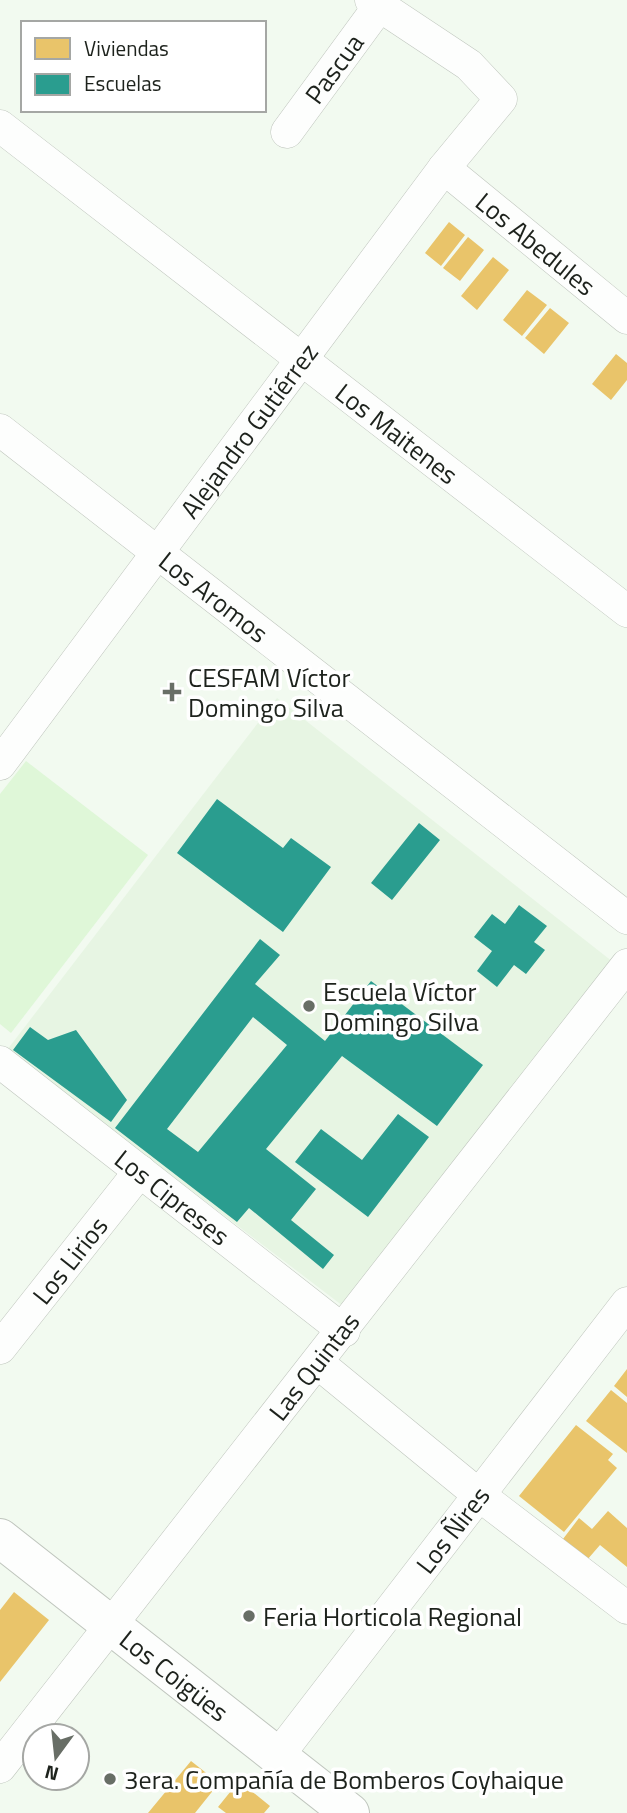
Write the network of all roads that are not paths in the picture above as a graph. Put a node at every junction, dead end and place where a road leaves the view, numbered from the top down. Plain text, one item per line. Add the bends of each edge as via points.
1 (376, 3) edge
2 (0, 126) edge
3 (287, 132) dead end
4 (444, 168) junction
5 (627, 318) edge
6 (300, 362) junction
7 (0, 430) edge
8 (159, 551) junction
9 (627, 611) edge
10 (3, 753) edge
11 (627, 918) edge
12 (627, 965) edge
13 (0, 1062) edge
14 (140, 1171) junction
15 (627, 1303) edge
16 (344, 1331) junction
17 (0, 1348) edge
18 (318, 1363) junction
19 (479, 1495) junction
20 (0, 1538) edge
21 (627, 1608) edge
22 (112, 1626) junction
23 (277, 1757) junction
24 (0, 1767) edge
25 (349, 1813) edge

1 - 3 street, Pascua
1 - 4 street, Alejandro Gutiérrez via 469,65 501,99
2 - 6 street, Los Maitenes
4 - 5 street, Los Abedules
4 - 6 street, Alejandro Gutiérrez
6 - 8 street, Alejandro Gutiérrez
6 - 9 street, Los Maitenes
7 - 8 street, Los Aromos
8 - 10 street, Alejandro Gutiérrez
8 - 11 street, Los Aromos
12 - 16 street, Las Quintas
13 - 14 street, Los Cipreses
14 - 16 street, Los Cipreses
14 - 17 street, Los Lirios
15 - 19 street, Los Ñires
16 - 18 street, Las Quintas
18 - 19 street
18 - 22 street, Las Quintas
19 - 21 street
19 - 23 street, Los Ñires
20 - 22 main road, Los Coigües
22 - 23 main road, Los Coigües
22 - 24 street, Las Quintas
23 - 25 main road, Los Coigües

